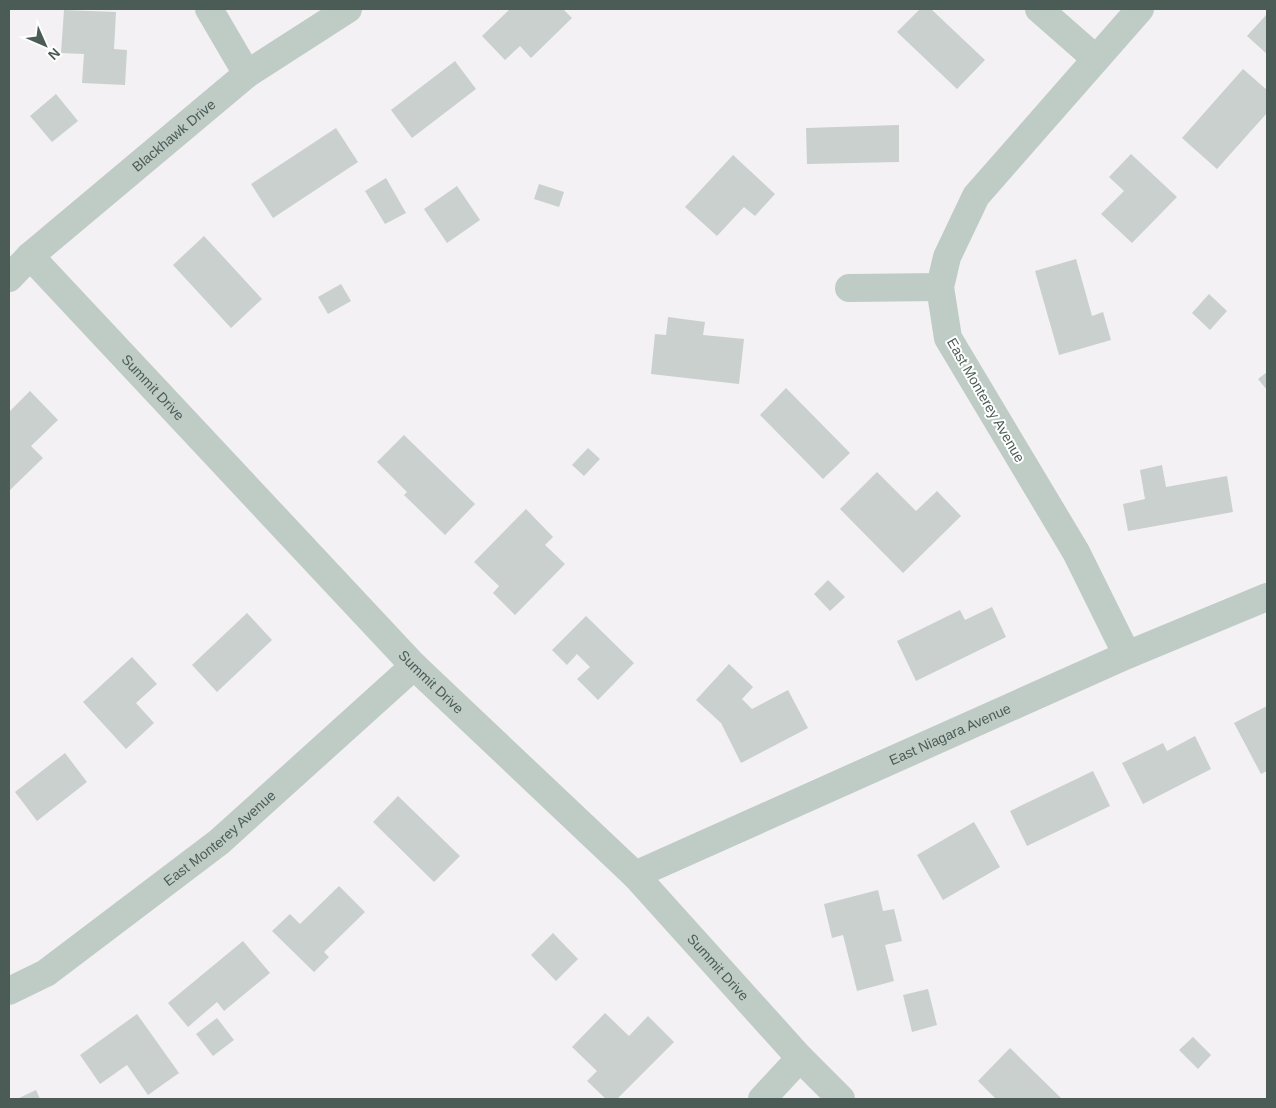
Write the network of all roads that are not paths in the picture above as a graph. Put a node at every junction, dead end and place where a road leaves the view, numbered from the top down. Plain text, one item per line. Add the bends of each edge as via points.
1 (209, 9) edge
2 (348, 9) edge
3 (1039, 9) edge
4 (1140, 9) edge
5 (1096, 58) junction
6 (247, 74) junction
7 (30, 256) junction
8 (9, 278) edge
9 (940, 287) junction
10 (849, 288) dead end
11 (1267, 597) edge
12 (1127, 655) junction
13 (414, 666) junction
14 (635, 875) junction
15 (9, 991) edge
16 (800, 1058) junction
17 (762, 1099) edge
18 (841, 1099) edge

1 - 6 street
2 - 6 street, Blackhawk Drive
3 - 5 street
4 - 5 street, East Monterey Avenue
5 - 9 street, East Monterey Avenue via 976,196 947,257
6 - 7 street, Blackhawk Drive
7 - 8 street, Blackhawk Drive
7 - 13 street, Summit Drive
9 - 10 street
9 - 12 street, East Monterey Avenue via 948,338 1076,552
11 - 12 street, East Niagara Avenue
12 - 14 street, East Niagara Avenue
13 - 14 street, Summit Drive
13 - 15 street, East Monterey Avenue via 219,842 46,973
14 - 16 street, Summit Drive
16 - 17 street
16 - 18 street, Summit Drive

